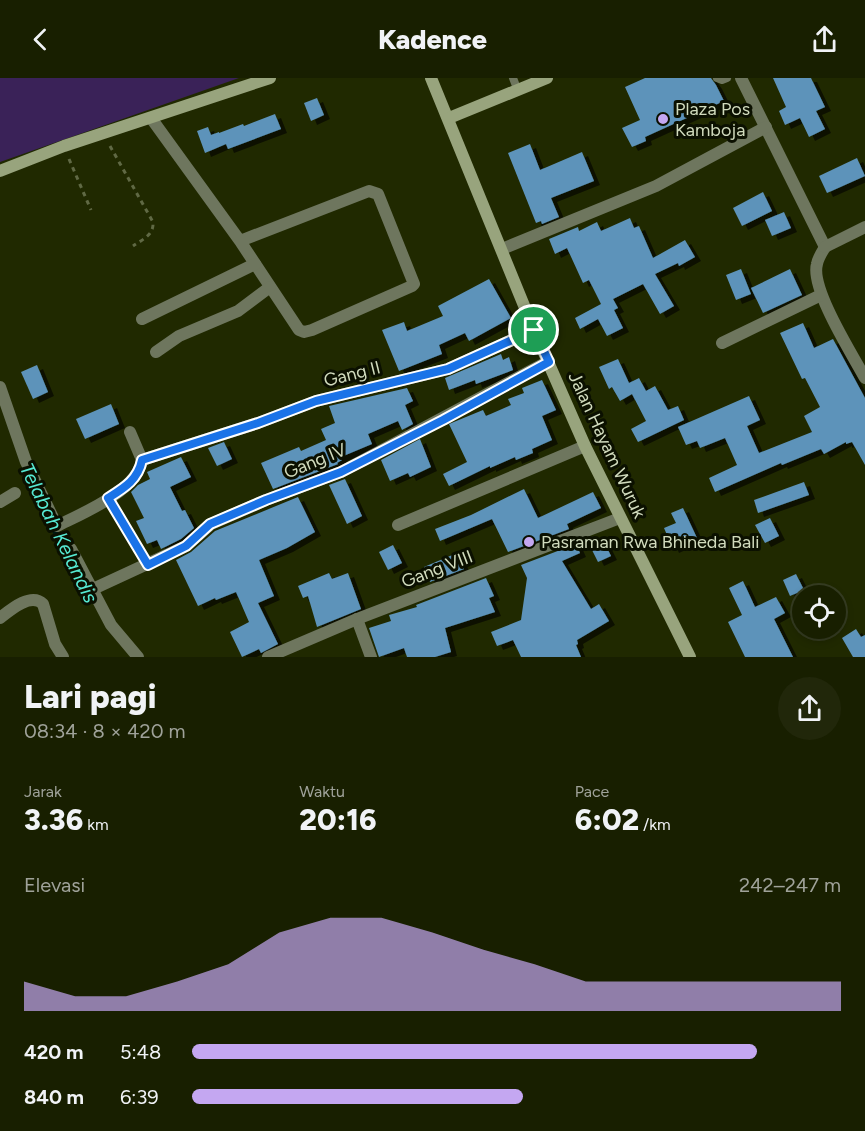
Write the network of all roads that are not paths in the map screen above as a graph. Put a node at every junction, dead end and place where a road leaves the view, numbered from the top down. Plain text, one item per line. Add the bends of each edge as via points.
1 (270, 78) edge
2 (431, 78) edge
3 (513, 78) edge
4 (547, 78) edge
5 (717, 78) edge
6 (727, 78) edge
7 (741, 78) edge
8 (518, 91) junction
9 (151, 118) junction
10 (449, 118) junction
11 (766, 127) junction
12 (0, 171) edge
13 (865, 227) edge
14 (240, 241) junction
15 (825, 247) junction
16 (502, 249) junction
17 (255, 264) junction
18 (270, 287) junction
19 (821, 295) junction
20 (142, 320) dead end
21 (534, 330) junction
22 (722, 343) dead end
23 (156, 352) dead end
24 (549, 362) junction
25 (865, 378) edge
26 (0, 387) edge
27 (130, 432) dead end
28 (585, 446) junction
29 (142, 460) junction
30 (15, 493) dead end
31 (0, 502) edge
32 (620, 518) junction
33 (398, 525) dead end
34 (71, 549) dead end
35 (93, 589) junction
36 (0, 618) edge
37 (357, 619) junction
38 (685, 656) edge
39 (63, 657) edge
40 (138, 657) edge
41 (268, 657) edge
42 (371, 657) edge

1 - 9 main road
2 - 10 main road, Jalan Hayam Wuruk
3 - 8 lane
4 - 8 main road
5 - 6 lane
7 - 11 street
8 - 10 main road
9 - 12 main road
9 - 14 street
10 - 16 main road, Jalan Hayam Wuruk
11 - 15 street
11 - 16 street via 656,186
13 - 15 street
14 - 17 street
14 - 18 street via 374,191 414,281 412,286 304,332
15 - 19 street via 816,265
16 - 21 main road, Jalan Hayam Wuruk
17 - 18 street
17 - 20 street
18 - 23 street via 238,311 179,336
19 - 22 street
19 - 25 street
21 - 24 main road, Jalan Hayam Wuruk
21 - 29 street, Gang II via 448,369 316,401
24 - 28 main road, Jalan Hayam Wuruk
24 - 35 street, Gang IV via 341,472 210,524 186,546
26 - 29 street via 23,453 57,526 126,487 136,477
27 - 29 street
28 - 32 main road, Jalan Hayam Wuruk
28 - 33 street
30 - 31 street
32 - 37 street, Gang VIII
32 - 38 main road, Jalan Hayam Wuruk
34 - 35 street
35 - 40 street via 111,625
36 - 39 street via 23,603 40,600
37 - 41 street, Gang VIII
37 - 42 street

